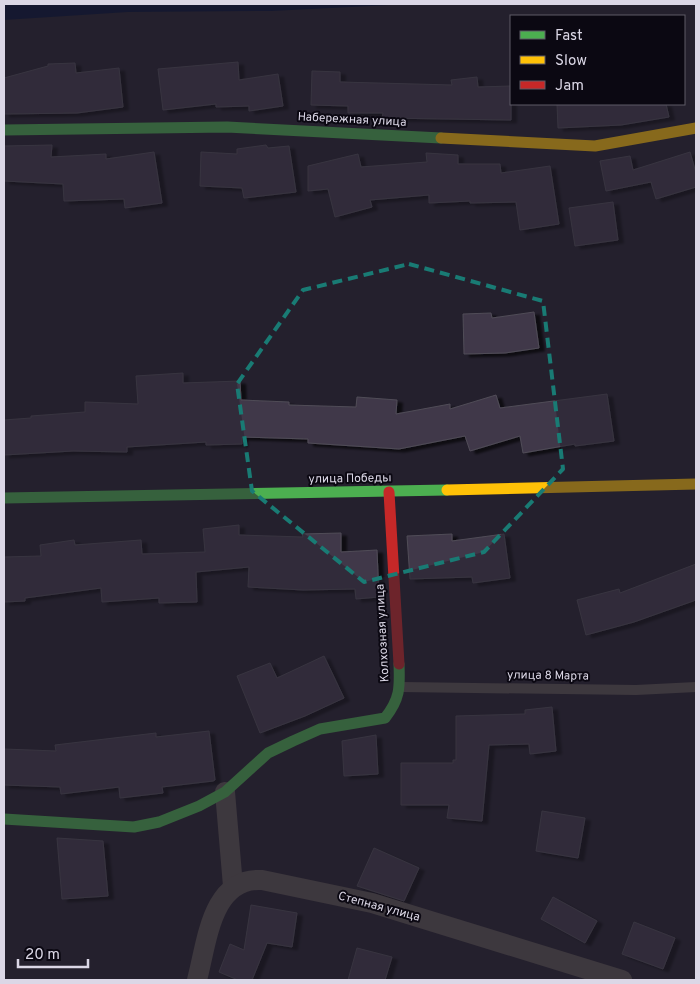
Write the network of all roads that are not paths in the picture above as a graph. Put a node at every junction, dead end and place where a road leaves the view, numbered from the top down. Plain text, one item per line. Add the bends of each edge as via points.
1 (696, 128) edge
2 (4, 130) edge
3 (696, 484) edge
4 (389, 492) junction
5 (4, 498) edge
6 (400, 686) junction
7 (696, 687) edge
8 (225, 792) junction
9 (4, 820) edge
10 (234, 886) junction
11 (197, 980) edge
12 (622, 980) edge

1 - 2 street, Набережная улица via 594,146 227,128
3 - 4 street, улица Победы
4 - 5 street, улица Победы
4 - 6 street, Колхозная улица
6 - 7 lane, улица 8 Марта via 636,690
6 - 8 street, Колхозная улица via 395,705 385,718 320,729 293,741 268,753
8 - 9 street, Колхозная улица via 159,822 134,827
8 - 10 street
10 - 11 street via 215,912
10 - 12 street, Степная улица via 248,879 262,880 372,903

